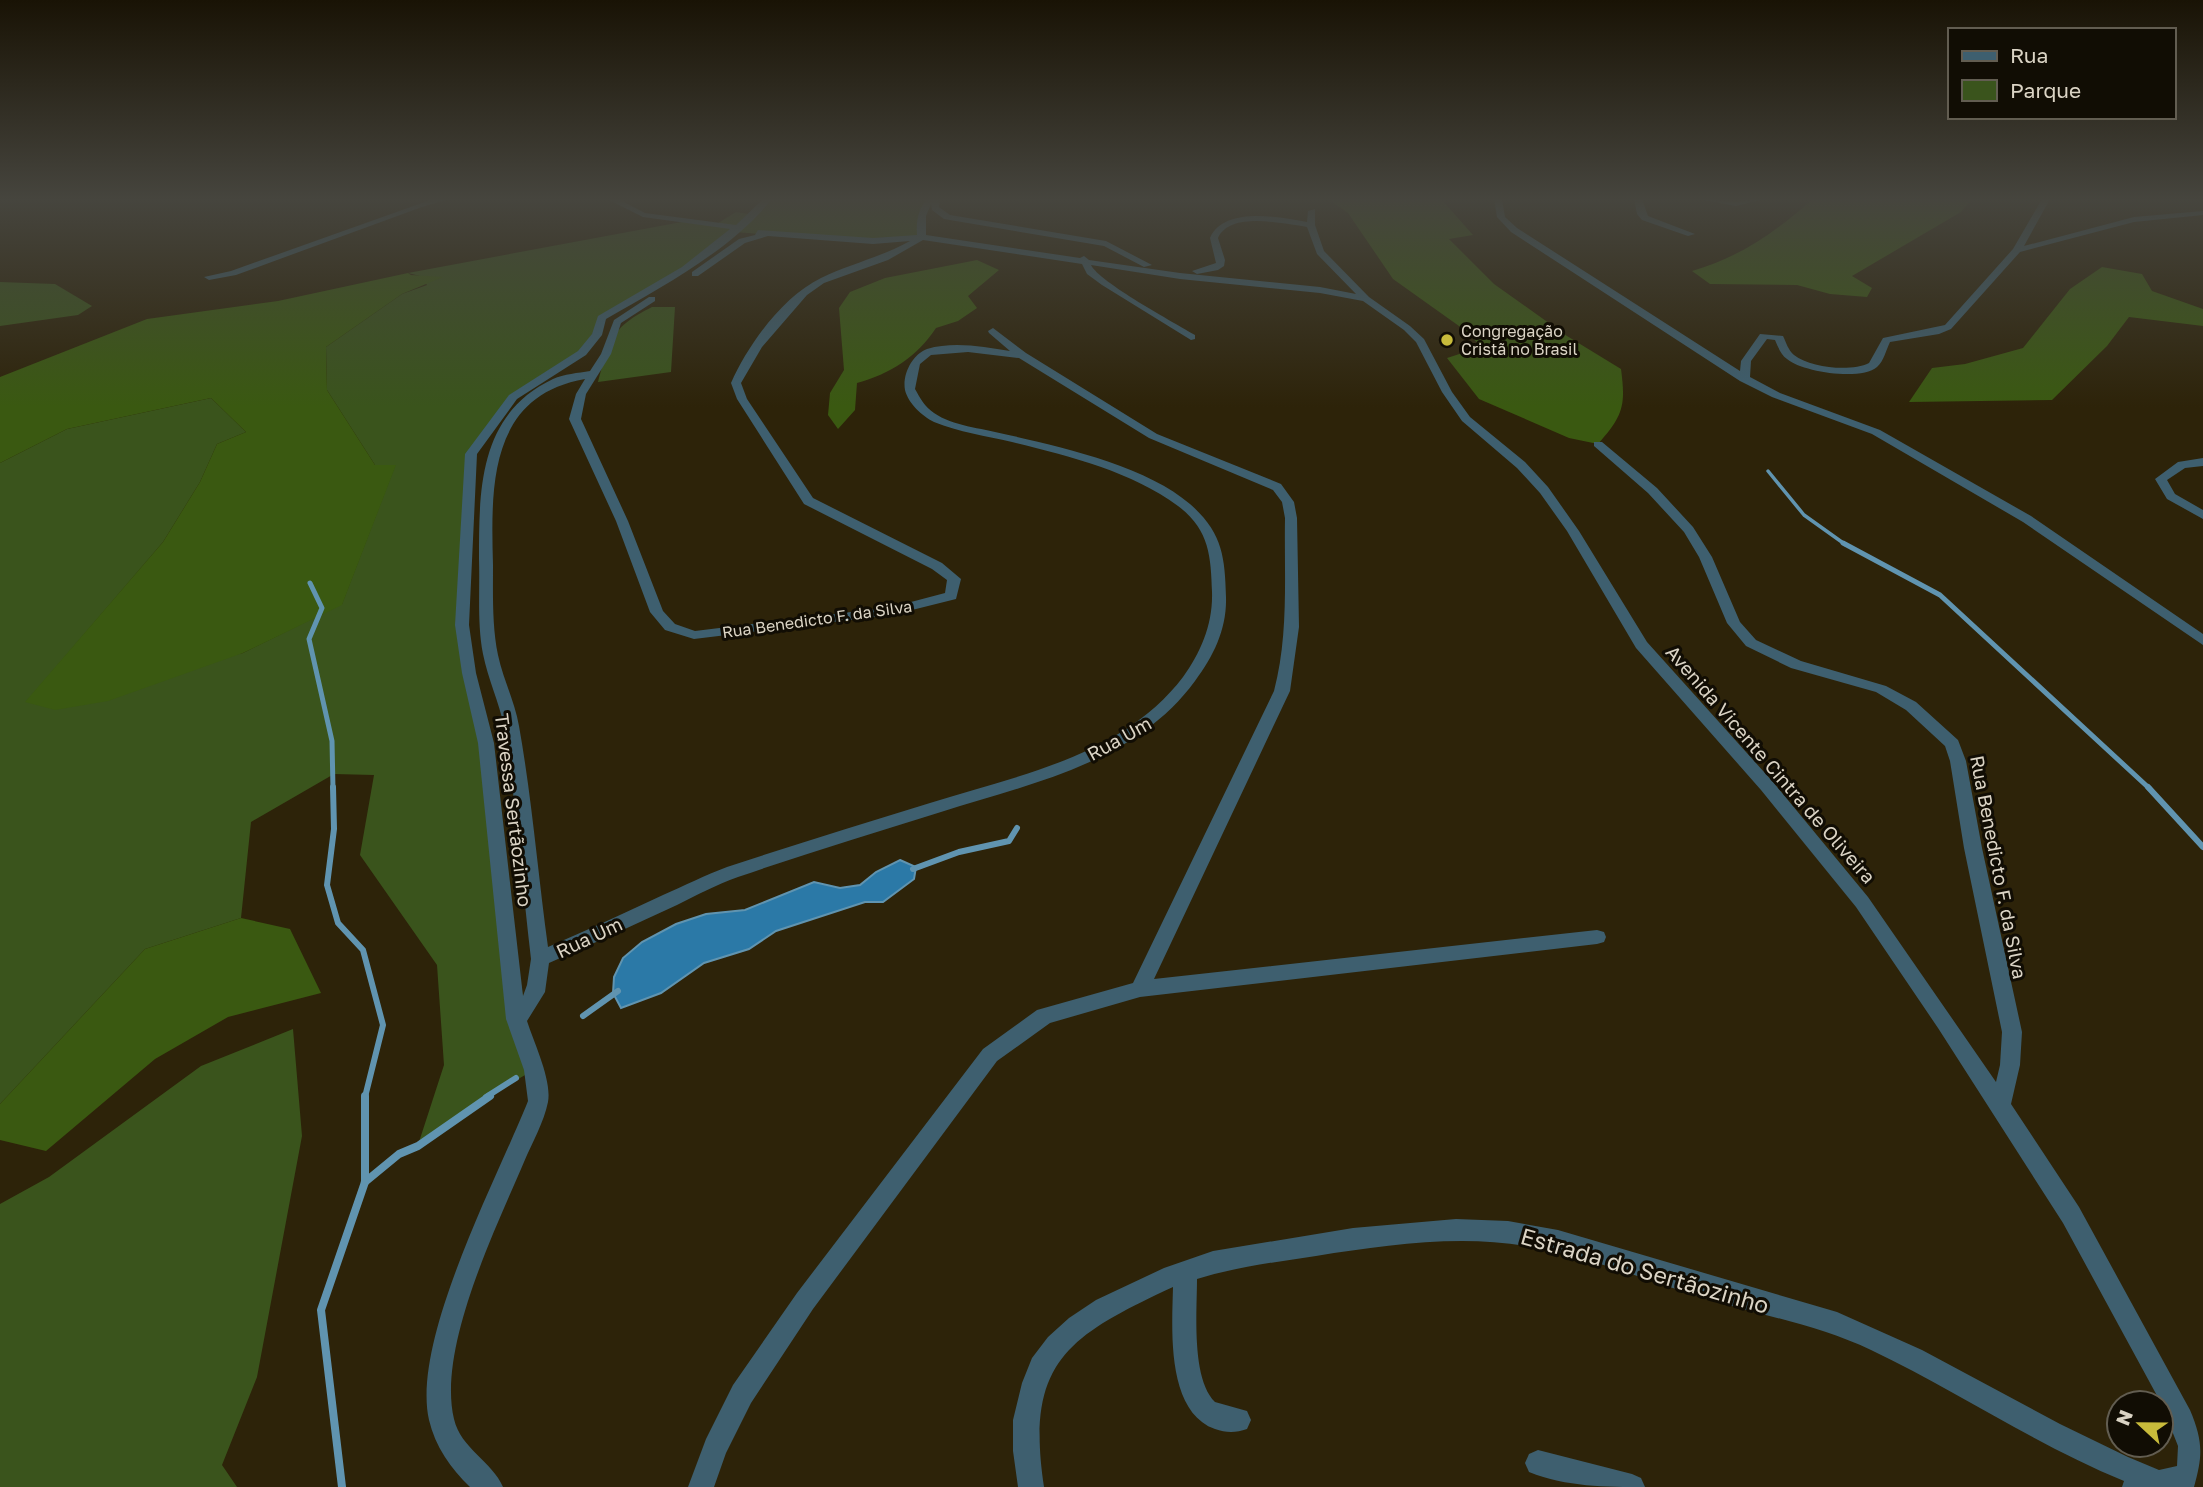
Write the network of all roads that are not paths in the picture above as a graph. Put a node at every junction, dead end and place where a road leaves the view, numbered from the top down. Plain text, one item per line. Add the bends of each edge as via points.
1 (246, 268) edge
2 (686, 268) edge
3 (703, 268) edge
4 (855, 268) edge
5 (1088, 268) edge
6 (1137, 268) edge
7 (1172, 268) edge
8 (1213, 268) edge
9 (1336, 268) edge
10 (1573, 268) edge
11 (2001, 268) edge
12 (209, 277) dead end
13 (1366, 299) junction
14 (993, 331) dead end
15 (1191, 337) dead end
16 (1022, 355) junction
17 (593, 374) junction
18 (1744, 379) junction
19 (1598, 444) dead end
20 (2203, 462) edge
21 (2203, 515) edge
22 (2203, 642) edge
23 (1597, 937) dead end
24 (540, 959) junction
25 (1140, 989) junction
26 (516, 1019) junction
27 (2000, 1105) junction
28 (1185, 1270) junction
29 (1238, 1420) dead end
30 (1538, 1464) dead end
31 (2148, 1485) edge
32 (490, 1487) edge
33 (701, 1487) edge
34 (1031, 1487) edge
35 (1632, 1487) edge

1 - 12 street
2 - 26 street, Travessa Sertãozinho via 601,318 597,335 582,353 513,397 471,453 462,625 486,743
3 - 17 street, Rua Benedicto F. da Silva via 617,322
4 - 17 street, Rua Benedicto F. da Silva via 812,287 741,368 736,383 808,501 937,566 954,579 951,596 892,611 731,631 694,635 670,627 657,612 575,419 581,394
5 - 15 street
6 - 13 street
7 - 8 street, Avenida Vicente Cintra de Oliveira
9 - 13 street, Avenida Vicente Cintra de Oliveira
10 - 18 street
11 - 18 street via 1948,327 1887,340 1870,367 1853,370 1811,365 1787,355 1779,338 1769,335 1746,361
13 - 27 street, Avenida Vicente Cintra de Oliveira via 1420,341 1466,419 1521,465 1553,501 1641,645 1767,786 1862,902
14 - 16 street, Rua Um
16 - 24 street, Rua Um via 958,349 927,352 917,359 910,389 922,411 934,419 1069,455 1149,483 1204,524 1215,545 1220,604 1214,638 1186,686 1139,730 1093,755 725,874
16 - 25 street, Rua Um via 1153,436 1277,487 1290,510 1292,640 1282,691
17 - 24 street via 559,380 519,410 503,432 489,468 485,501 487,630 511,724
18 - 22 street via 1860,425 1918,454 2045,530
19 - 27 street, Rua Benedicto F. da Silva via 1677,513 1714,570 1734,625 1749,641 1768,653 1897,697 1951,744 2012,1032
20 - 21 street via 2182,466 2161,479 2170,496
23 - 25 street
24 - 26 street, Rua Um via 538,990
25 - 33 street via 1044,1016 990,1055 805,1301 742,1394
26 - 32 street, Travessa Sertãozinho via 534,1069 538,1101 453,1317 438,1374 441,1418 460,1460
27 - 31 street, Avenida Vicente Cintra de Oliveira via 2071,1215 2181,1419 2191,1446 2185,1478
28 - 29 street via 1186,1348 1196,1397 1215,1416
28 - 31 street, Estrada do Sertãozinho via 1384,1234 1510,1232 1574,1246 1875,1339
28 - 34 street, Estrada do Sertãozinho via 1086,1317 1044,1360 1024,1415
30 - 35 street

